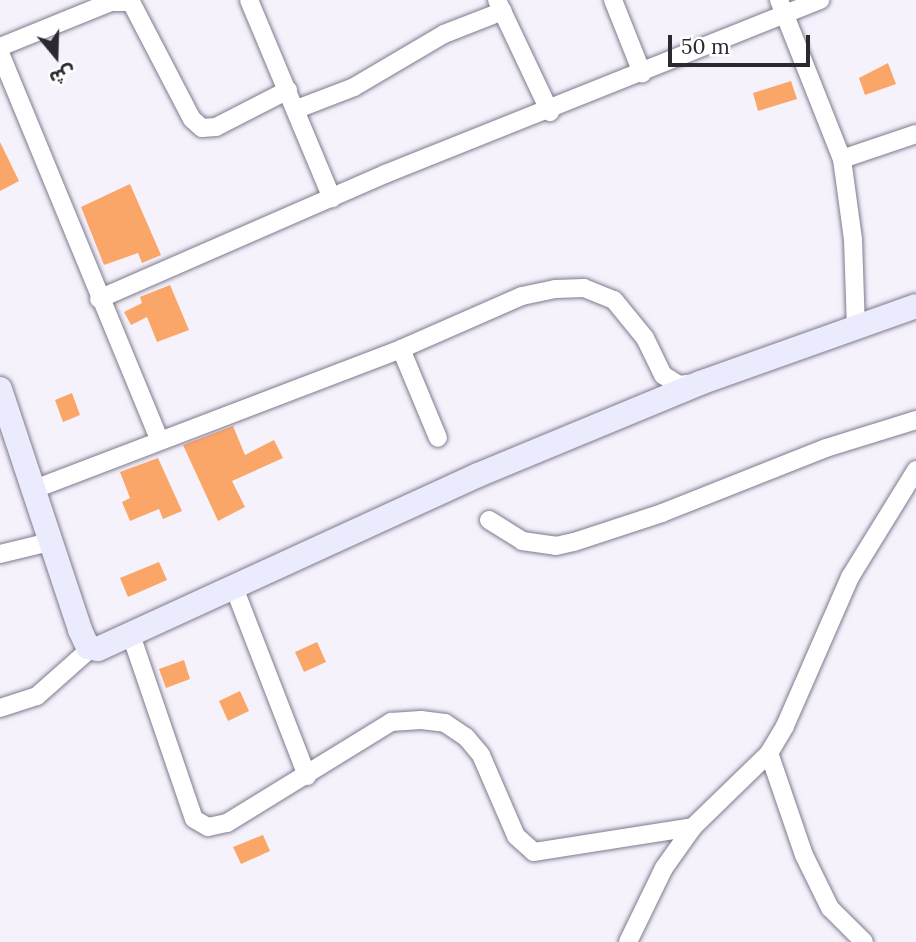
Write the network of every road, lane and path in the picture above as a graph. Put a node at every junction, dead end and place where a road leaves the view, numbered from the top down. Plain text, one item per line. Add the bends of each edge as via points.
1 (249, 0) edge
2 (614, 0) edge
3 (821, 0) edge
4 (500, 6) edge
5 (782, 7) edge
6 (0, 47) edge
7 (0, 53) edge
8 (642, 73) junction
9 (288, 90) junction
10 (298, 109) junction
11 (550, 112) junction
12 (916, 134) edge
13 (842, 159) junction
14 (332, 198) junction
15 (99, 299) junction
16 (916, 306) edge
17 (856, 329) junction
18 (401, 348) junction
19 (700, 383) junction
20 (0, 389) edge
21 (4, 419) edge
22 (916, 420) edge
23 (159, 438) junction
24 (438, 438) dead end
25 (916, 470) edge
26 (32, 490) junction
27 (489, 520) dead end
28 (50, 542) junction
29 (0, 554) edge
30 (233, 584) junction
31 (131, 635) junction
32 (91, 648) junction
33 (0, 708) edge
34 (769, 753) junction
35 (307, 776) junction
36 (693, 827) junction
37 (628, 942) edge
38 (864, 942) edge

1 - 9 street
2 - 8 street
3 - 5 street
4 - 10 street via 354,87
4 - 11 street
5 - 8 street
5 - 13 street
6 - 9 street via 111,2 131,2 192,119 202,128 216,127
7 - 15 street
8 - 11 street
9 - 10 street
10 - 14 street
11 - 14 street
12 - 13 street
13 - 17 street via 853,239
14 - 15 street
15 - 23 street
16 - 17 street
17 - 19 street
18 - 19 street via 522,296 584,288 614,300 645,338 663,375 679,385
18 - 23 street
18 - 24 street
19 - 30 street
20 - 21 street
21 - 26 street
22 - 27 street via 826,447 662,513 574,542 556,546 522,541
23 - 26 street
25 - 34 street via 850,577
26 - 28 street
28 - 29 street
28 - 32 street via 80,630
30 - 31 street
30 - 35 street
31 - 32 street
31 - 35 street via 194,819 208,827 227,823
32 - 33 street via 37,696
34 - 36 street
34 - 38 street via 804,855 830,908
35 - 36 street via 391,722 445,723 481,755 516,835 534,852
36 - 37 street via 664,869

